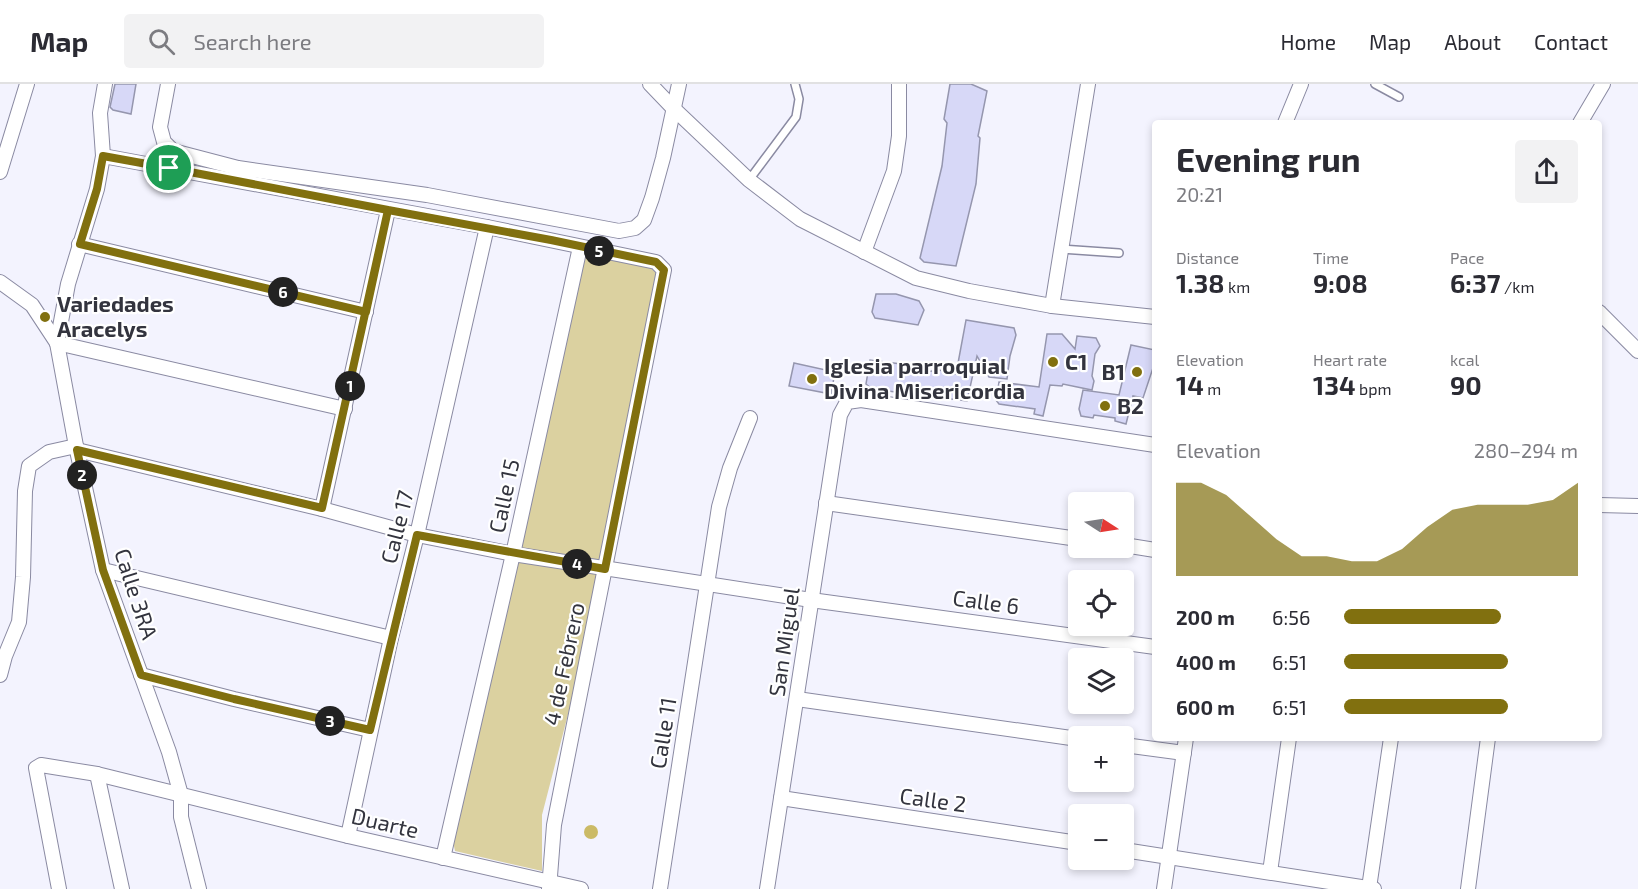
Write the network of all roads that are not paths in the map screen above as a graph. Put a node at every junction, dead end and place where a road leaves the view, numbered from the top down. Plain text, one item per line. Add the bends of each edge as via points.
1 (27, 84) edge
2 (105, 84) edge
3 (168, 84) edge
4 (650, 84) edge
5 (679, 84) edge
6 (795, 84) edge
7 (899, 84) edge
8 (1088, 84) edge
9 (1301, 84) edge
10 (1375, 84) edge
11 (1603, 84) edge
12 (1399, 97) dead end
13 (673, 108) junction
14 (1286, 120) edge
15 (1582, 120) edge
16 (103, 156) junction
17 (0, 172) edge
18 (749, 180) junction
19 (388, 210) junction
20 (487, 227) junction
21 (80, 244) junction
22 (580, 247) junction
23 (1061, 249) junction
24 (864, 252) junction
25 (1119, 253) dead end
26 (0, 282) edge
27 (1052, 306) junction
28 (366, 312) junction
29 (1602, 315) edge
30 (1152, 317) edge
31 (57, 343) junction
32 (1638, 351) edge
33 (345, 409) junction
34 (750, 418) dead end
35 (1152, 445) edge
36 (76, 448) junction
37 (826, 503) junction
38 (1602, 505) edge
39 (1638, 506) edge
40 (322, 508) junction
41 (417, 535) junction
42 (1068, 538) edge
43 (1134, 547) edge
44 (1152, 550) edge
45 (513, 554) junction
46 (605, 569) junction
47 (103, 570) junction
48 (707, 584) junction
49 (811, 600) junction
50 (391, 638) junction
51 (1152, 647) edge
52 (0, 675) edge
53 (141, 675) junction
54 (797, 699) junction
55 (370, 730) junction
56 (1068, 738) edge
57 (1186, 741) edge
58 (1289, 741) edge
59 (1391, 741) edge
60 (1488, 741) edge
61 (1134, 746) edge
62 (1184, 753) junction
63 (97, 774) junction
64 (181, 795) junction
65 (781, 798) junction
66 (348, 836) junction
67 (1068, 841) edge
68 (1134, 851) edge
69 (1169, 856) junction
70 (442, 858) junction
71 (1270, 872) junction
72 (549, 886) edge
73 (59, 889) edge
74 (122, 889) edge
75 (199, 889) edge
76 (580, 889) edge
77 (660, 889) edge
78 (767, 889) edge
79 (1164, 889) edge
80 (1372, 889) edge
81 (1468, 889) edge

1 - 17 street
2 - 16 street via 100,113
3 - 13 street via 160,127 164,142 173,151 238,168 426,195 619,231 635,228 644,220
4 - 13 street
5 - 13 street
6 - 18 lane via 799,99 796,117
7 - 24 street via 894,171
8 - 23 street
9 - 14 street
10 - 12 lane
11 - 15 street
13 - 18 street
16 - 19 street
16 - 21 street
18 - 24 street via 800,219
19 - 20 street
19 - 28 street
20 - 22 street
20 - 41 street, Calle 17
21 - 28 street
21 - 31 street
22 - 45 street, Calle 15
22 - 46 street, 4 de Febrero via 656,262 664,270
23 - 25 lane
23 - 27 street
24 - 27 street via 916,278
26 - 31 street via 32,305
27 - 30 street
28 - 33 street
29 - 32 street
31 - 33 street
31 - 36 street, Calle 3RA
33 - 40 street
34 - 48 street, Calle 11 via 722,497
35 - 37 street, San Miguel via 861,399 847,402 840,415
36 - 40 street, Calle 6
36 - 47 street, Calle 3RA
36 - 52 street via 49,452 29,466 19,622
37 - 42 street
37 - 49 street, San Miguel
38 - 39 street
40 - 41 street, Calle 6
41 - 45 street, Calle 6
41 - 50 street, Calle 17
43 - 44 street
45 - 46 street, Calle 6
45 - 70 street, Calle 15
46 - 48 street, Calle 6
46 - 72 street, 4 de Febrero via 554,825
47 - 50 street
47 - 53 street, Calle 3RA
48 - 49 street, Calle 6
48 - 77 street, Calle 11
49 - 51 street, Calle 6
49 - 54 street, San Miguel
50 - 55 street, Calle 17
53 - 55 street
53 - 64 street, Calle 3RA
54 - 56 street
54 - 65 street, San Miguel
55 - 66 street, Calle 17
57 - 62 street
58 - 71 street
59 - 80 street
60 - 81 street
61 - 62 street
62 - 69 street
63 - 64 street, Duarte
63 - 73 street, Duarte via 41,765 36,768
63 - 74 street
64 - 66 street, Duarte
64 - 75 street, Calle 3RA via 181,817
65 - 67 street, Calle 2
65 - 78 street, San Miguel
66 - 70 street, Duarte
68 - 69 street
69 - 71 street
69 - 79 street
70 - 72 street, Duarte
71 - 80 street
72 - 76 street, Duarte

